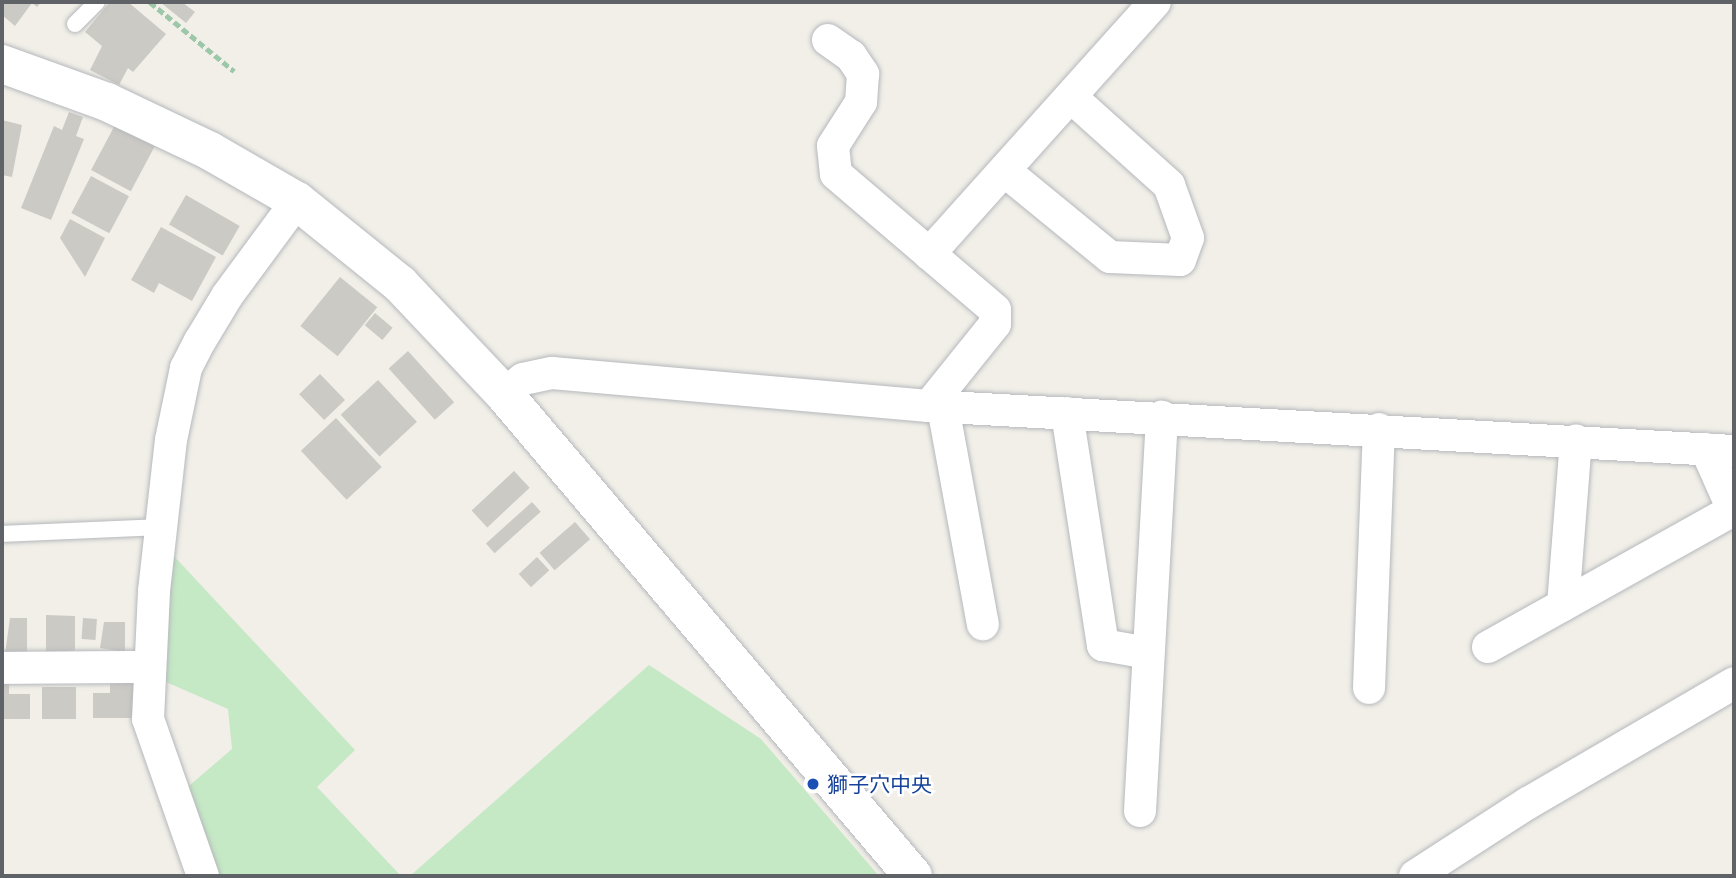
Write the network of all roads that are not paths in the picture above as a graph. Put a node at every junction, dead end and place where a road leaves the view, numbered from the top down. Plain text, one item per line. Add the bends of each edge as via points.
1 (97, 2) edge
2 (1155, 2) edge
3 (75, 24) dead end
4 (828, 40) dead end
5 (2, 64) edge
6 (1072, 98) junction
7 (1006, 172) junction
8 (297, 201) junction
9 (929, 254) junction
10 (504, 394) junction
11 (936, 406) junction
12 (1067, 413) junction
13 (1161, 416) junction
14 (1379, 429) junction
15 (1576, 441) junction
16 (1720, 450) edge
17 (1734, 511) edge
18 (160, 527) junction
19 (2, 534) edge
20 (1563, 605) junction
21 (983, 624) dead end
22 (1488, 647) dead end
23 (1148, 653) junction
24 (148, 667) junction
25 (2, 668) edge
26 (1734, 683) edge
27 (1369, 688) dead end
28 (1140, 811) dead end
29 (203, 876) edge
30 (913, 876) edge
31 (1415, 876) edge

1 - 3 lane
2 - 6 street
4 - 9 street via 851,56 863,74 862,102 833,146 836,174
5 - 8 street via 107,102 210,151
6 - 7 street
6 - 7 street via 1169,185 1188,238 1187,251 1180,260 1168,263 1110,257
7 - 9 street
8 - 10 street via 400,284
8 - 18 street via 227,296 186,368
9 - 11 street via 995,310 996,318
10 - 11 street via 523,379 552,373
10 - 30 street
11 - 12 street
11 - 21 street
12 - 13 street
12 - 23 street via 1103,645
13 - 14 street
13 - 23 street
14 - 15 street
14 - 27 street
15 - 16 street
15 - 20 street
16 - 17 street
17 - 20 street
18 - 19 lane
18 - 24 street
20 - 22 street
23 - 28 street
24 - 25 street
24 - 29 street via 148,719
26 - 31 street via 1528,803

